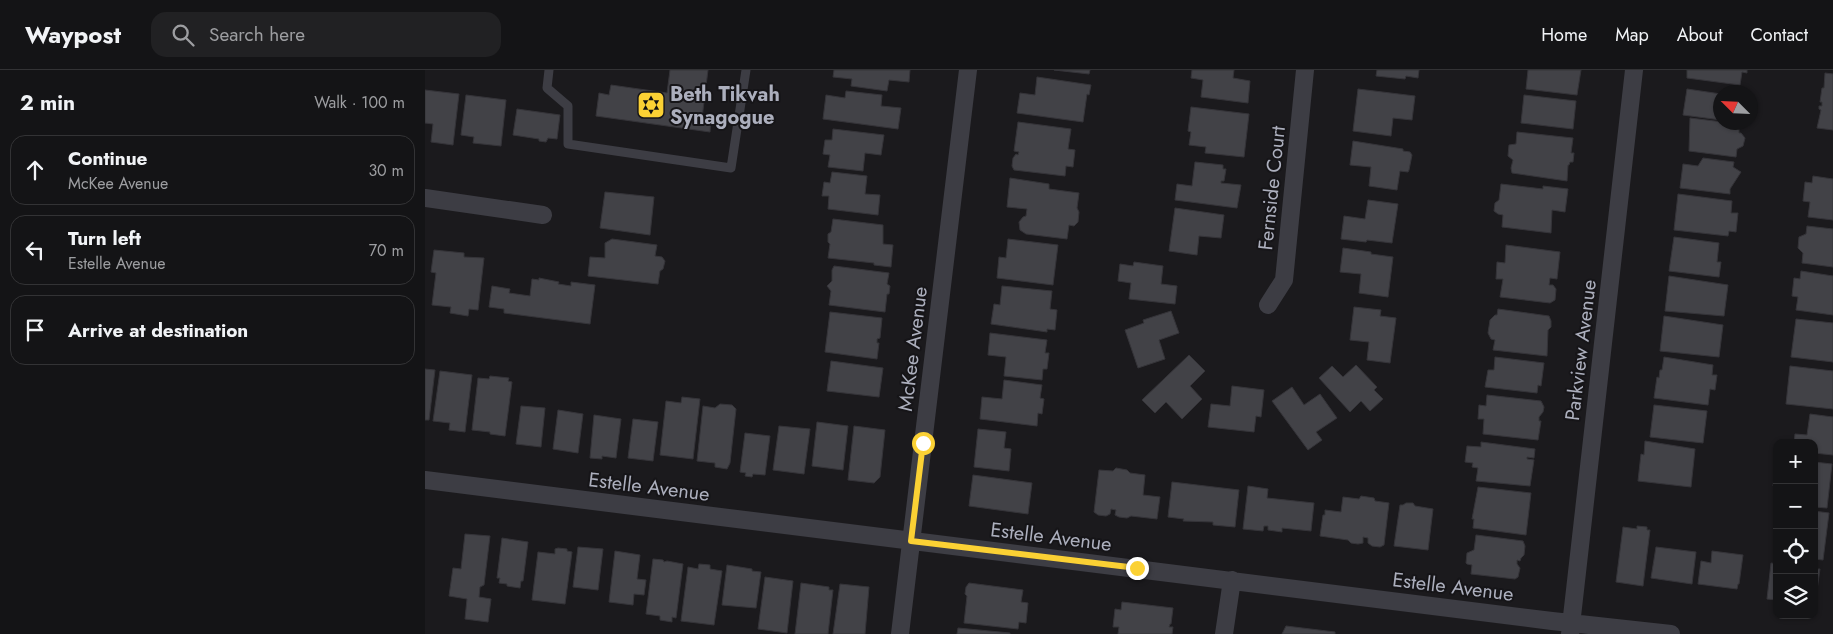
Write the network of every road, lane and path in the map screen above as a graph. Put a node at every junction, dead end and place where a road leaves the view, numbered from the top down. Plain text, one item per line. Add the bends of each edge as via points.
1 (549, 70) edge
2 (746, 70) edge
3 (969, 70) edge
4 (1305, 70) edge
5 (1635, 70) edge
6 (425, 198) edge
7 (543, 215) dead end
8 (1268, 305) dead end
9 (425, 480) edge
10 (911, 541) junction
11 (1232, 580) junction
12 (1571, 629) edge
13 (900, 634) edge
14 (1223, 634) edge
15 (1671, 634) edge

1 - 2 lane via 547,88 568,106 568,144 731,168
3 - 10 street, McKee Avenue
4 - 8 street, Fernside Court via 1284,280
5 - 12 street, Parkview Avenue
6 - 7 street
9 - 10 street, Estelle Avenue
10 - 11 street, Estelle Avenue
10 - 13 street, McKee Avenue
11 - 12 street, Estelle Avenue
11 - 14 street
12 - 15 street, Estelle Avenue

